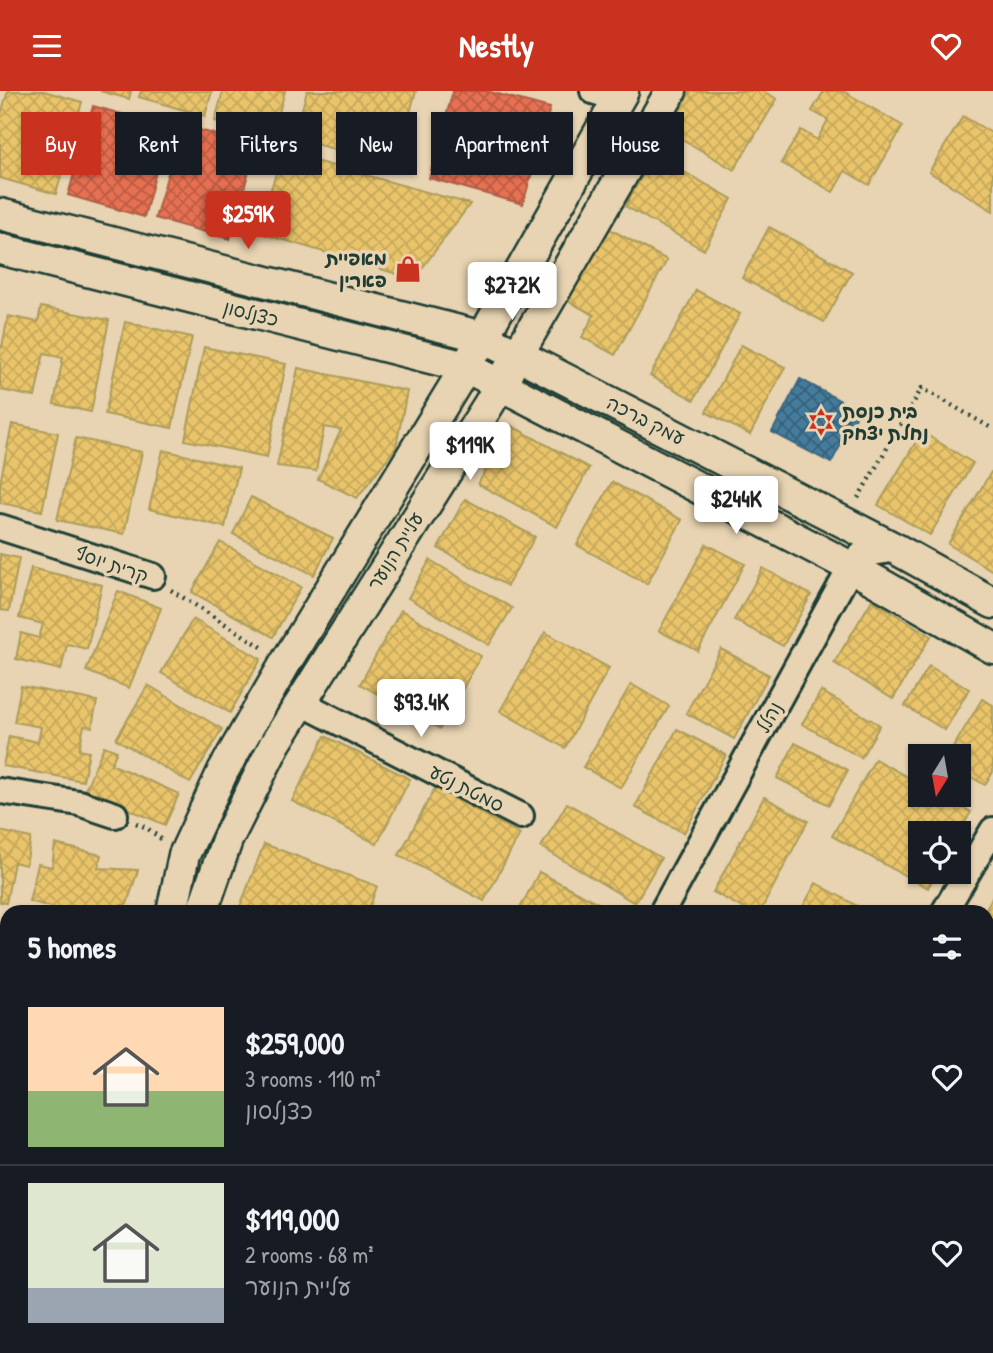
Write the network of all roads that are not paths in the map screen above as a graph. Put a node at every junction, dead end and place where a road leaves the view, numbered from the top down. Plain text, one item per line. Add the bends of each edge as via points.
1 (671, 91) edge
2 (612, 94) edge
3 (6, 219) edge
4 (0, 249) edge
5 (483, 337) junction
6 (518, 353) junction
7 (466, 367) junction
8 (500, 384) junction
9 (0, 527) edge
10 (895, 549) junction
11 (851, 567) junction
12 (153, 576) road end
13 (993, 603) edge
14 (993, 648) edge
15 (300, 702) junction
16 (0, 791) edge
17 (115, 815) road end
18 (521, 816) dead end
19 (993, 830) edge
20 (173, 905) edge
21 (204, 905) edge
22 (666, 905) edge
23 (948, 905) edge

1 - 6 street, עליית הנוער
2 - 5 street, עליית הנוער
3 - 5 street, כצנלסון
4 - 7 street, כצנלסון
5 - 6 street, עמק ברכה
5 - 7 street, עליית הנוער
6 - 8 street, עליית הנוער
6 - 10 street, עמק ברכה
7 - 8 street, כצנלסון
7 - 20 street, עליית הנוער via 223,771 184,855
8 - 11 street, עמק ברכה
8 - 15 street, עליית הנוער
9 - 12 street, קרית יוסף
10 - 11 street via 861,555
10 - 13 street, עמק ברכה
11 - 14 street, עמק ברכה
11 - 22 street, נהלל
15 - 18 street, סמטת נטע
15 - 21 street, עליית הנוער via 227,840
16 - 17 street via 79,803
19 - 23 street

